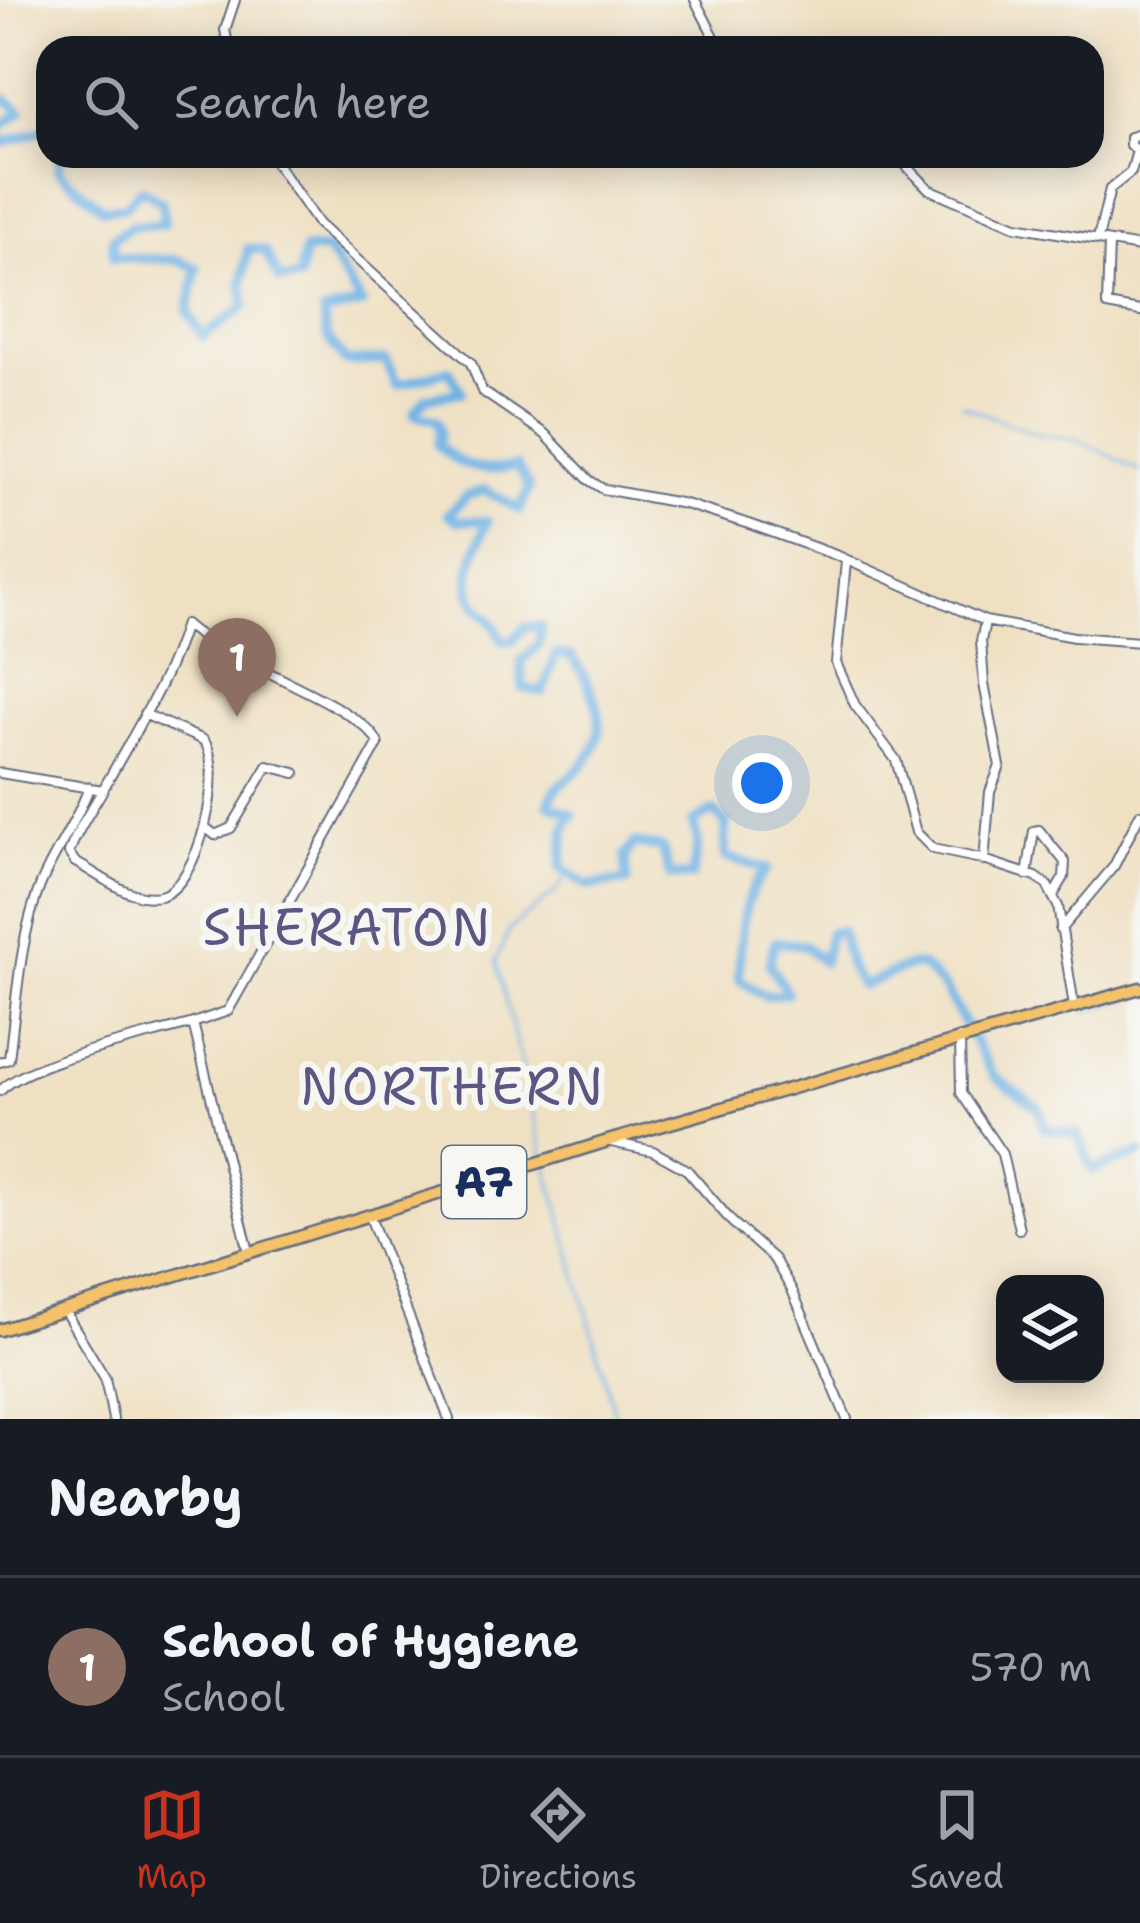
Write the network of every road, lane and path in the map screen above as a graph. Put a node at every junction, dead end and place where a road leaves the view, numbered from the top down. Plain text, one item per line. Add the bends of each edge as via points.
1 (235, 0) edge
2 (695, 0) edge
3 (227, 36) edge
4 (714, 36) edge
5 (1140, 134) edge
6 (280, 168) edge
7 (908, 168) edge
8 (1098, 239) junction
9 (1109, 242) junction
10 (1140, 247) edge
11 (1140, 311) edge
12 (846, 562) junction
13 (986, 621) junction
14 (1140, 642) edge
15 (144, 714) junction
16 (0, 773) edge
17 (296, 773) dead end
18 (89, 787) junction
19 (103, 790) junction
20 (1140, 814) edge
21 (204, 826) junction
22 (984, 861) junction
23 (1027, 874) junction
24 (1054, 894) junction
25 (1059, 931) junction
26 (1140, 988) edge
27 (1074, 1006) junction
28 (193, 1023) junction
29 (964, 1036) junction
30 (0, 1061) edge
31 (0, 1091) edge
32 (608, 1141) junction
33 (370, 1217) junction
34 (1019, 1229) dead end
35 (249, 1252) junction
36 (64, 1310) junction
37 (0, 1330) edge
38 (112, 1419) edge
39 (449, 1419) edge
40 (847, 1419) edge

1 - 3 street
2 - 4 street
5 - 8 street via 1130,137 1133,167 1110,189
6 - 12 street via 325,231 471,363 482,391 550,438 595,485 685,504
7 - 8 street via 928,189 1016,226
8 - 9 street
9 - 10 street
9 - 11 street via 1107,305
12 - 13 street
12 - 22 street via 835,648 844,686 896,760 919,837 933,849
13 - 14 street
13 - 22 street via 982,663 1000,766
15 - 19 street
15 - 21 street via 209,745
15 - 28 street via 167,678 185,624 237,659 352,714 378,744 228,1011
16 - 18 street
17 - 21 street via 268,766 231,828 215,835
18 - 19 street
18 - 30 street via 37,895 9,1059
19 - 21 street via 69,856 136,896 165,895 183,883
20 - 25 street via 1114,866
22 - 23 street
23 - 24 street
23 - 24 street via 1039,830 1066,865
24 - 25 street
25 - 27 street
26 - 27 main road, A7
27 - 29 main road, A7
28 - 31 street via 53,1064
28 - 35 street
29 - 32 main road, A7
29 - 34 street via 961,1093 1002,1154
32 - 33 main road, A7
32 - 40 street via 653,1151 686,1170 774,1259
33 - 35 main road, A7
33 - 39 street
35 - 36 main road, A7
36 - 37 main road, A7
36 - 38 street via 105,1378

